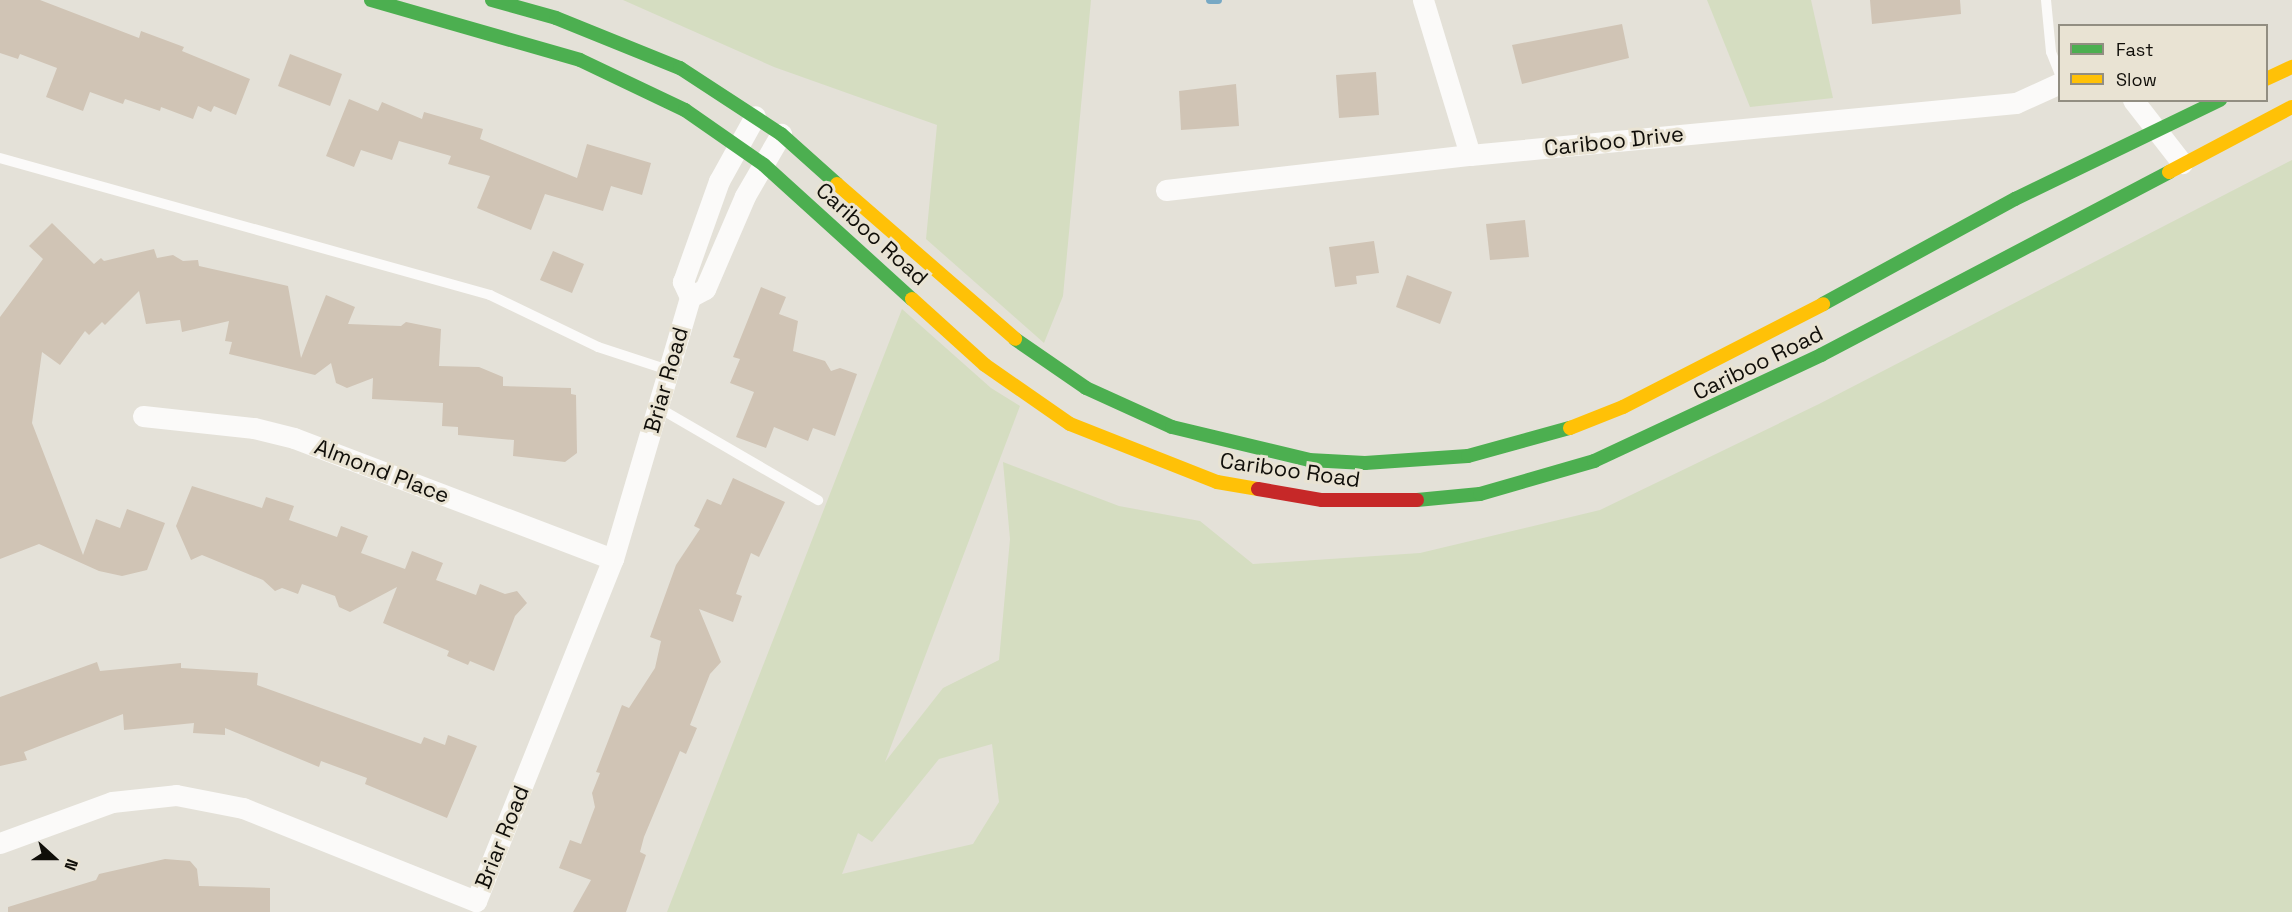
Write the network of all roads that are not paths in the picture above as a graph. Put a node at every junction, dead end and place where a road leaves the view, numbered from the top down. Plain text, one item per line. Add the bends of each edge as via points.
1 (371, 0) edge
2 (492, 0) edge
3 (1423, 0) edge
4 (2046, 0) edge
5 (2292, 67) edge
6 (2058, 69) edge
7 (2268, 78) edge
8 (2058, 84) edge
9 (2135, 102) edge
10 (2216, 102) edge
11 (2292, 107) edge
12 (755, 116) junction
13 (2157, 129) junction
14 (781, 134) junction
15 (736, 149) junction
16 (1470, 155) junction
17 (0, 158) edge
18 (2182, 163) junction
19 (764, 165) junction
20 (1166, 190) dead end
21 (690, 297) junction
22 (668, 370) junction
23 (659, 408) junction
24 (143, 416) dead end
25 (818, 500) dead end
26 (613, 559) junction
27 (0, 843) edge

1 - 15 street, Cariboo Road via 580,60 626,78 685,110
2 - 12 street, Cariboo Road via 556,18 680,68
3 - 16 street
4 - 6 lane via 2051,52
5 - 7 street
8 - 16 street, Cariboo Drive via 2016,103
9 - 13 street
10 - 13 street, Cariboo Road
11 - 18 street, Cariboo Road
12 - 14 street, Cariboo Road
12 - 15 street, Briar Road
13 - 14 street, Cariboo Road via 2015,199 1623,407 1515,446 1468,456 1365,463 1309,460 1215,440 1172,427 1086,388 992,324
13 - 18 street
14 - 19 street, Briar Road
15 - 19 street, Cariboo Road
15 - 21 street, Briar Road via 719,181 683,282
16 - 20 street, Cariboo Drive
17 - 22 lane via 490,295 598,347
18 - 19 street, Cariboo Road via 1821,355 1594,461 1480,494 1371,502 1322,500 1217,482 1070,424 985,365
19 - 21 street, Briar Road via 745,196 705,289
21 - 22 street, Briar Road
22 - 23 street, Briar Road
23 - 25 lane
23 - 26 street, Briar Road
24 - 26 street, Almond Place via 254,428 294,438
26 - 27 street, Briar Road via 476,901 243,808 176,795 112,802

